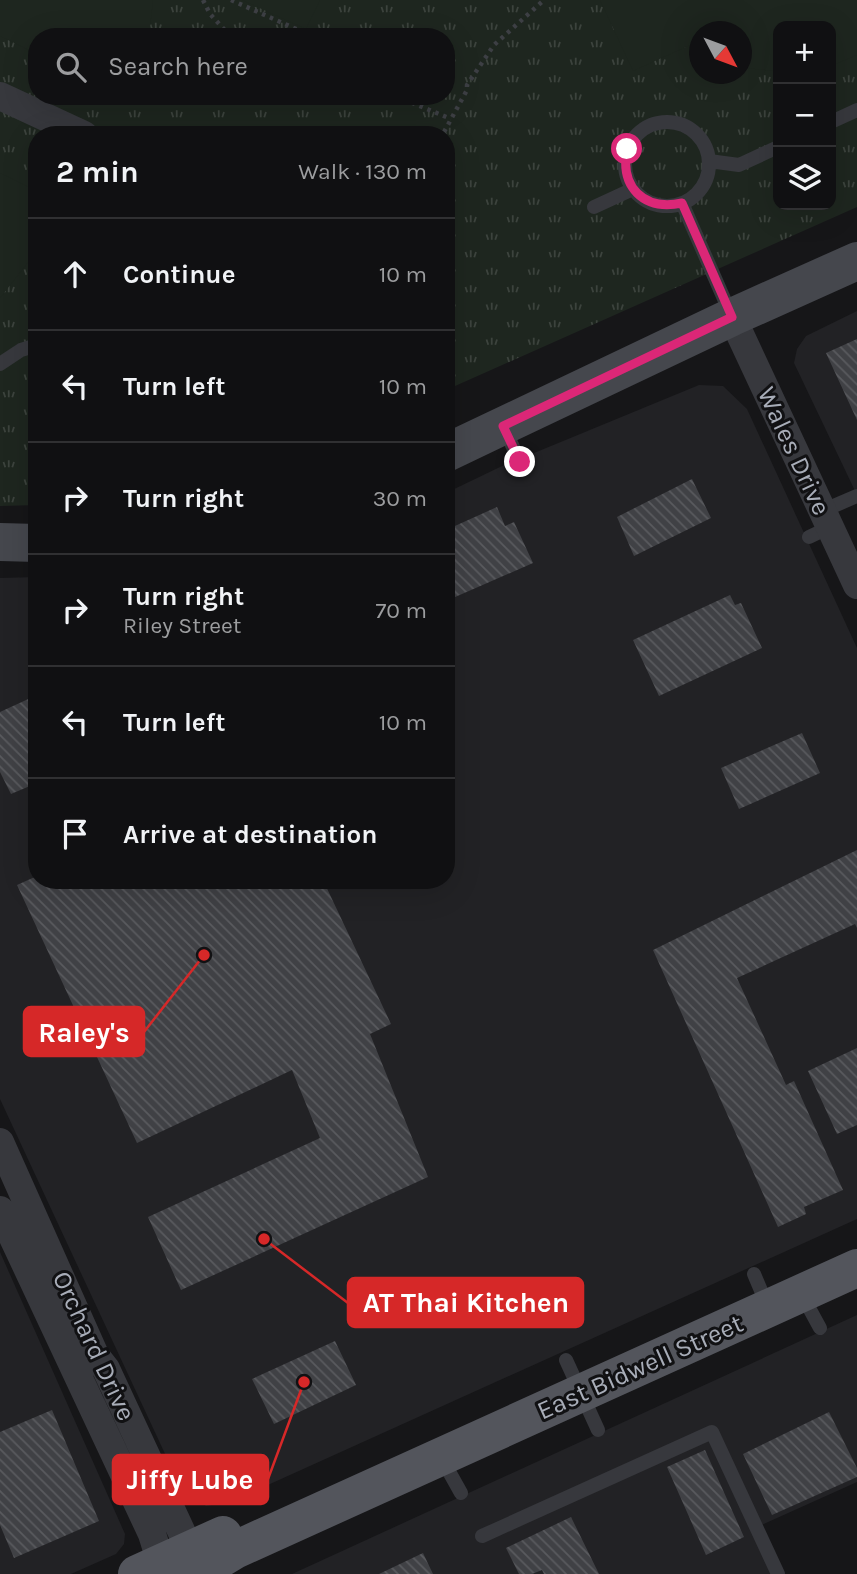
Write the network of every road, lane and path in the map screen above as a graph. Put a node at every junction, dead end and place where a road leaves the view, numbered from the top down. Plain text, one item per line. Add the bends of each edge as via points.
1 (204, 0) edge
2 (231, 0) edge
3 (544, 0) edge
4 (223, 28) edge
5 (294, 28) edge
6 (0, 96) edge
7 (418, 105) edge
8 (857, 110) edge
9 (452, 119) junction
10 (836, 120) edge
11 (65, 126) edge
12 (448, 126) edge
13 (776, 147) edge
14 (709, 161) junction
15 (633, 189) junction
16 (682, 203) junction
17 (594, 206) dead end
18 (857, 261) edge
19 (732, 317) junction
20 (28, 348) edge
21 (0, 364) edge
22 (503, 426) junction
23 (455, 449) edge
24 (520, 462) dead end
25 (857, 496) edge
26 (821, 525) junction
27 (0, 542) edge
28 (28, 543) edge
29 (857, 585) edge
30 (0, 1142) edge
31 (31, 1209) junction
32 (2, 1219) edge
33 (857, 1268) edge
34 (754, 1274) dead end
35 (785, 1301) junction
36 (820, 1328) dead end
37 (574, 1377) junction
38 (598, 1430) dead end
39 (432, 1462) junction
40 (461, 1493) dead end
41 (482, 1536) dead end
42 (171, 1567) edge
43 (240, 1574) edge
44 (778, 1574) edge

1 - 4 path
2 - 5 path
3 - 9 path via 494,46 467,85
6 - 11 street
7 - 9 path
8 - 10 lane
9 - 12 path
13 - 14 lane via 739,165
14 - 15 lane via 698,135 673,122 659,122 645,128 627,149 626,170
14 - 16 lane via 702,186
15 - 16 lane via 655,204
15 - 17 lane
16 - 19 lane
18 - 19 main road
19 - 22 main road
19 - 26 street, Wales Drive
20 - 21 lane
22 - 23 main road
22 - 24 lane
25 - 26 lane
26 - 29 street, Wales Drive
27 - 28 main road
30 - 31 street, Orchard Drive
31 - 32 lane
31 - 42 street, Orchard Drive via 94,1355 106,1369
32 - 42 street, Orchard Drive
33 - 35 main road, East Bidwell Street
34 - 35 lane
35 - 36 lane
35 - 37 main road, East Bidwell Street
37 - 38 lane
37 - 39 main road, East Bidwell Street
39 - 40 lane
39 - 42 main road via 379,1462
39 - 43 main road via 400,1500
41 - 44 lane via 712,1432

